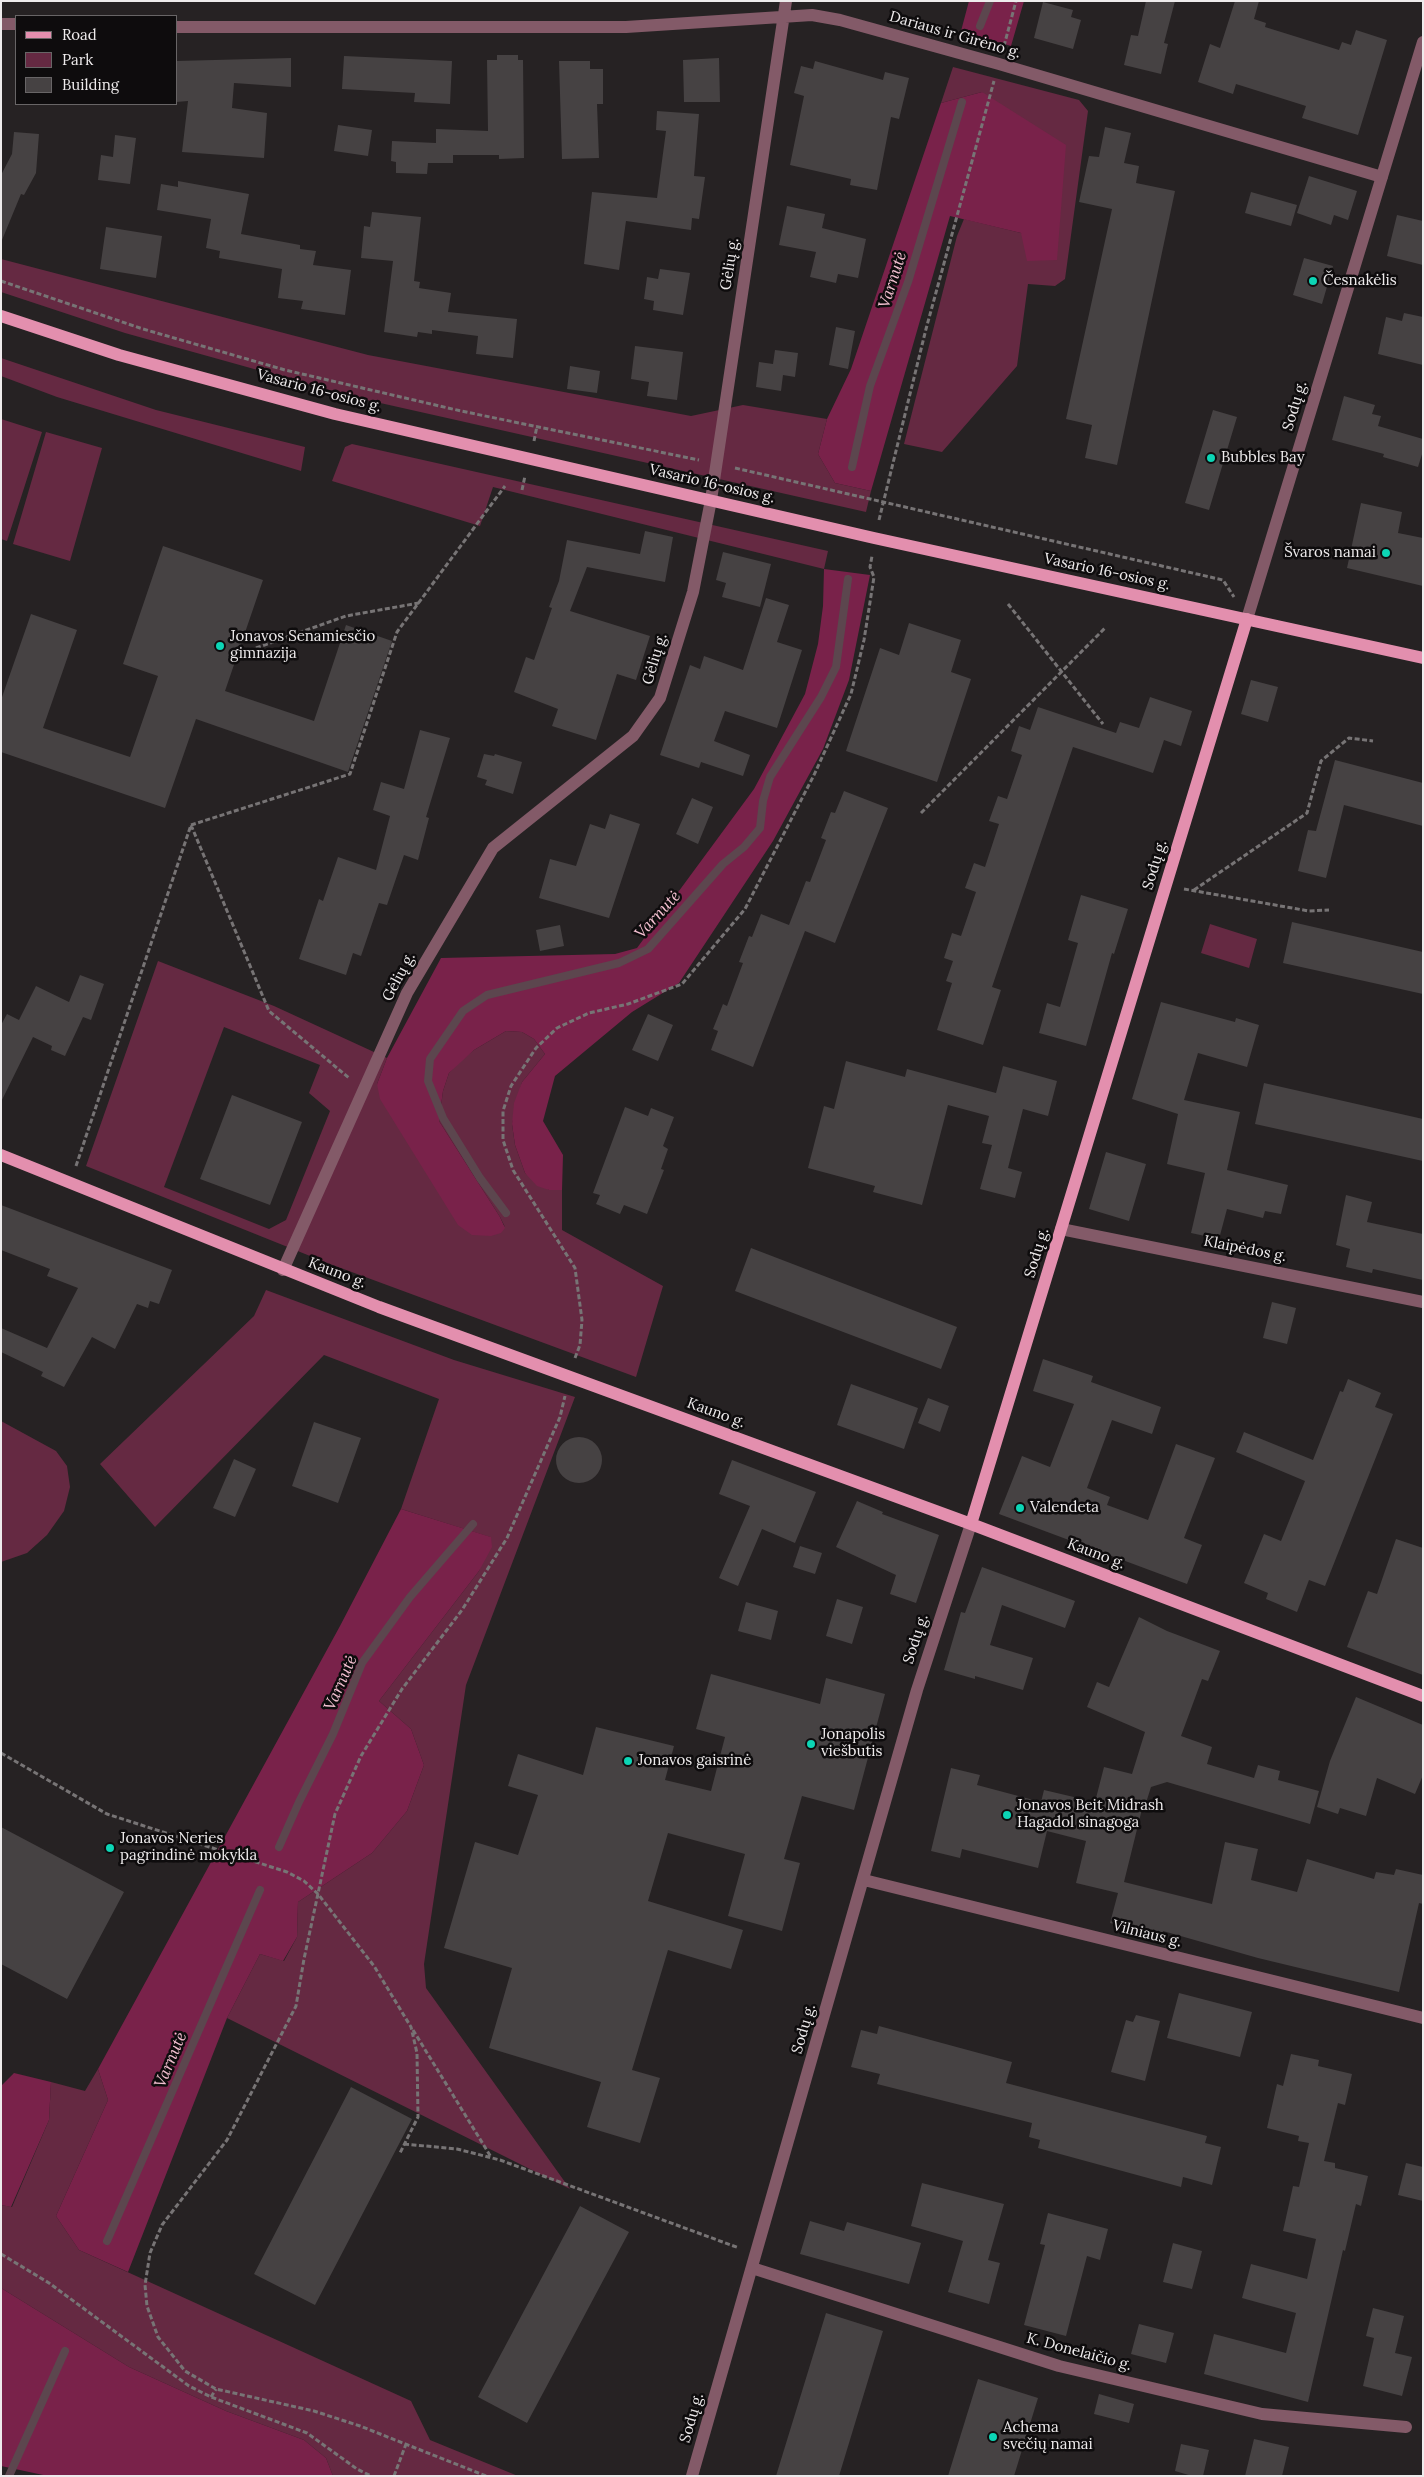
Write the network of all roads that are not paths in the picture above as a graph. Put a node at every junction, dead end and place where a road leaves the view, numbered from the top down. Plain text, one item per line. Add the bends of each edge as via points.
1 (786, 1) edge
2 (784, 17) junction
3 (1, 24) edge
4 (15, 24) edge
5 (178, 27) edge
6 (1423, 42) edge
7 (1382, 177) junction
8 (1, 316) edge
9 (711, 500) junction
10 (1247, 619) junction
11 (1423, 658) edge
12 (1, 1155) edge
13 (1061, 1229) junction
14 (283, 1270) junction
15 (1423, 1302) edge
16 (971, 1524) junction
17 (1423, 1696) edge
18 (864, 1880) junction
19 (1423, 2018) edge
20 (752, 2268) junction
21 (1406, 2427) dead end
22 (692, 2476) edge

1 - 2 street, Gėlių g.
2 - 5 street, Dariaus ir Girėno g. via 626,27
2 - 7 street, Dariaus ir Girėno g. via 812,15 840,20
2 - 9 street, Gėlių g.
3 - 4 street
6 - 7 street, Sodų g.
7 - 10 street, Sodų g.
8 - 9 main road, Vasario 16-osios g. via 119,355 335,414
9 - 10 main road, Vasario 16-osios g.
9 - 14 street, Gėlių g. via 693,592 660,698 632,736 494,848 407,993
10 - 11 main road, Vasario 16-osios g.
10 - 13 main road, Sodų g.
12 - 14 main road, Kauno g.
13 - 15 street, Klaipėdos g.
13 - 16 main road, Sodų g.
14 - 16 main road, Kauno g.
16 - 17 main road, Kauno g.
16 - 18 street, Sodų g. via 916,1690
18 - 19 street, Vilniaus g.
18 - 20 street, Sodų g.
20 - 21 street, K. Donelaičio g. via 1069,2368 1262,2414
20 - 22 street, Sodų g.

